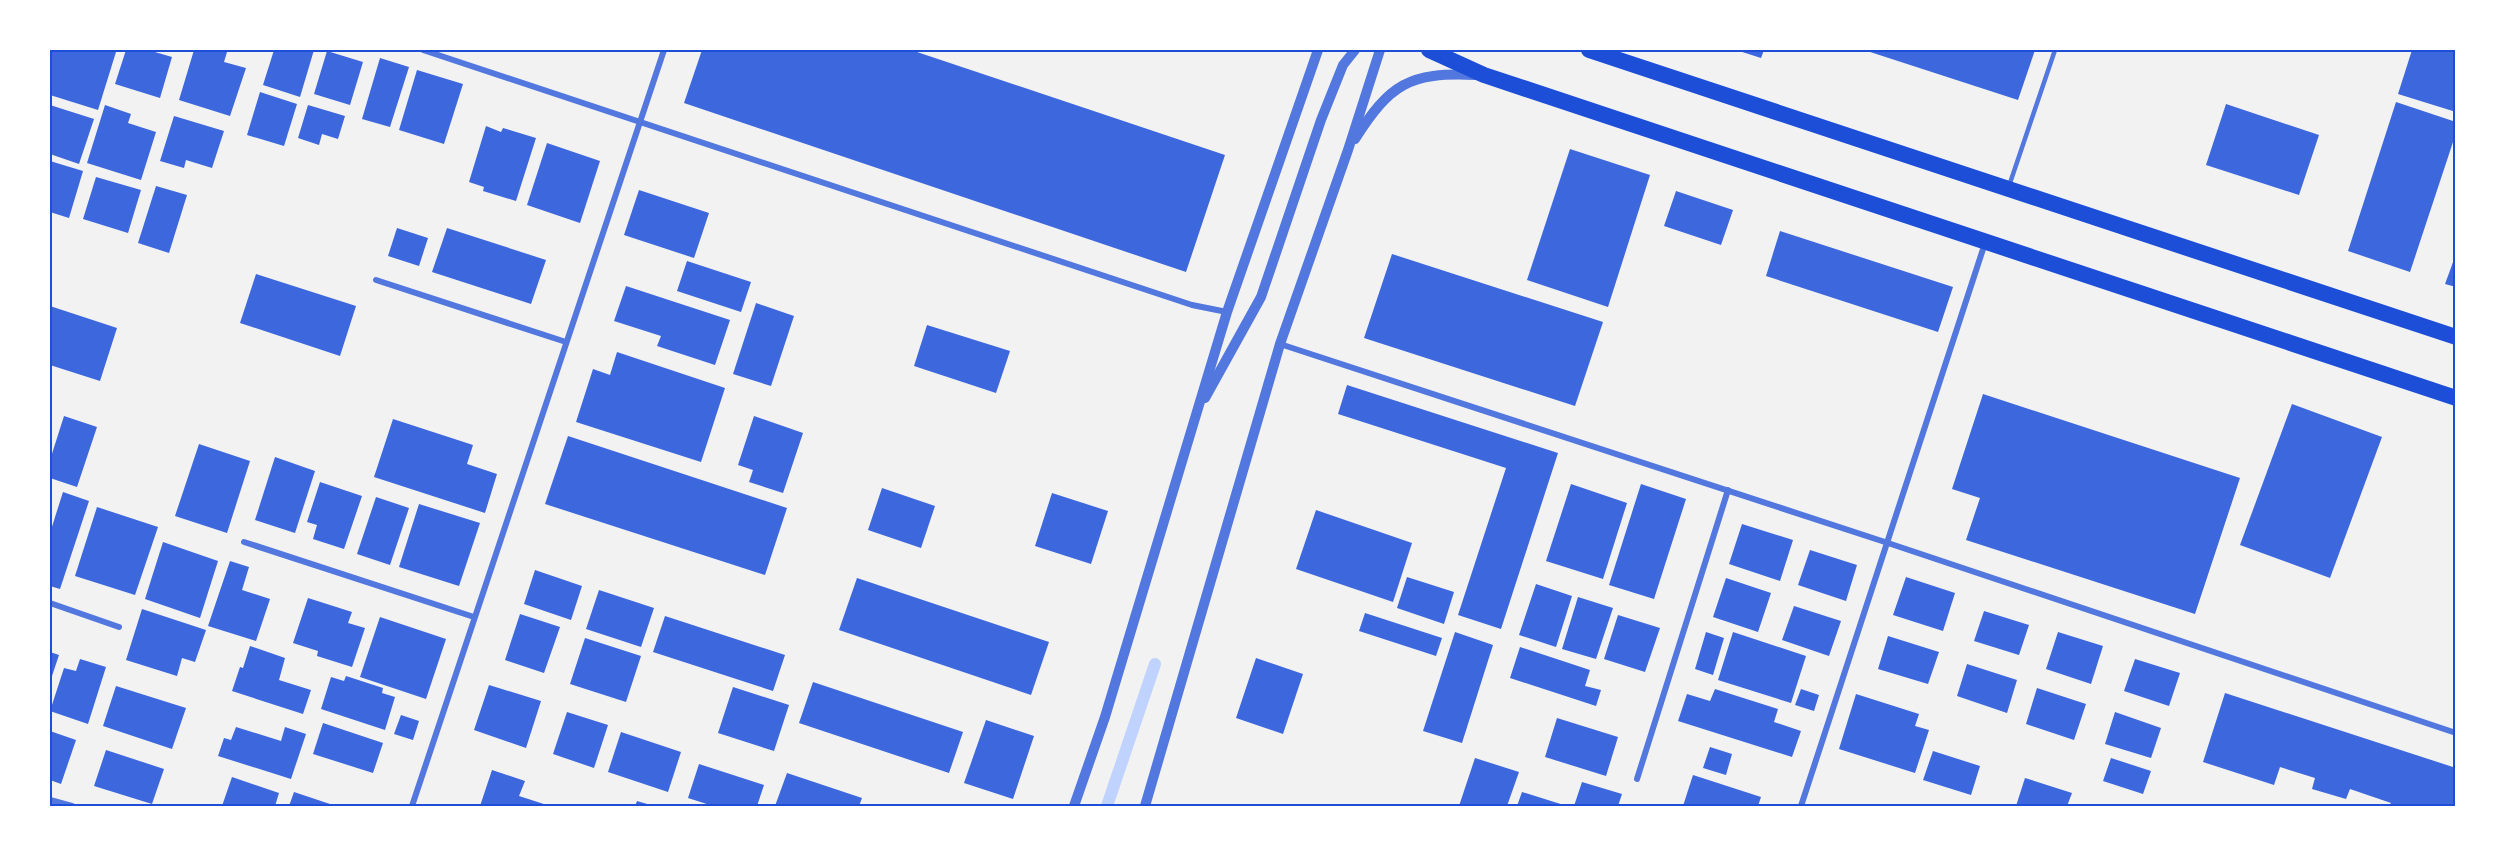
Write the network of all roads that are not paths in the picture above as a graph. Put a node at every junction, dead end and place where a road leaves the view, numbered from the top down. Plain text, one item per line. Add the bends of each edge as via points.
1 (423, 50) edge
2 (664, 50) edge
3 (1318, 50) edge
4 (1355, 50) edge
5 (1380, 50) edge
6 (1429, 50) edge
7 (1589, 50) edge
8 (2055, 50) edge
9 (1484, 75) junction
10 (639, 123) junction
11 (1348, 150) junction
12 (2008, 189) junction
13 (1986, 242) junction
14 (376, 280) dead end
15 (1227, 312) junction
16 (2456, 337) edge
17 (566, 342) junction
18 (1280, 344) junction
19 (2456, 398) edge
20 (1193, 419) junction
21 (1728, 490) junction
22 (244, 542) dead end
23 (1888, 543) junction
24 (50, 603) edge
25 (474, 617) junction
26 (119, 627) dead end
27 (2456, 733) edge
28 (1636, 779) dead end
29 (50, 800) edge
30 (72, 807) edge
31 (412, 807) edge
32 (1074, 807) edge
33 (1145, 807) edge
34 (1801, 807) edge

1 - 10 street
2 - 10 street
3 - 15 street
4 - 20 street via 1343,65 1321,120 1261,297
5 - 11 street
6 - 9 highway
7 - 12 highway
8 - 12 lane
9 - 11 street via 1442,74 1404,84 1377,105
9 - 13 highway
10 - 15 street via 1192,305
10 - 17 street
11 - 18 street
12 - 16 highway
13 - 19 highway
13 - 23 street
14 - 17 street
15 - 20 street
17 - 25 street
18 - 21 street
18 - 33 street
20 - 32 street via 1105,717
21 - 23 street
21 - 28 street
22 - 25 street
23 - 27 street
23 - 34 street
24 - 26 street
25 - 31 street
29 - 30 street

